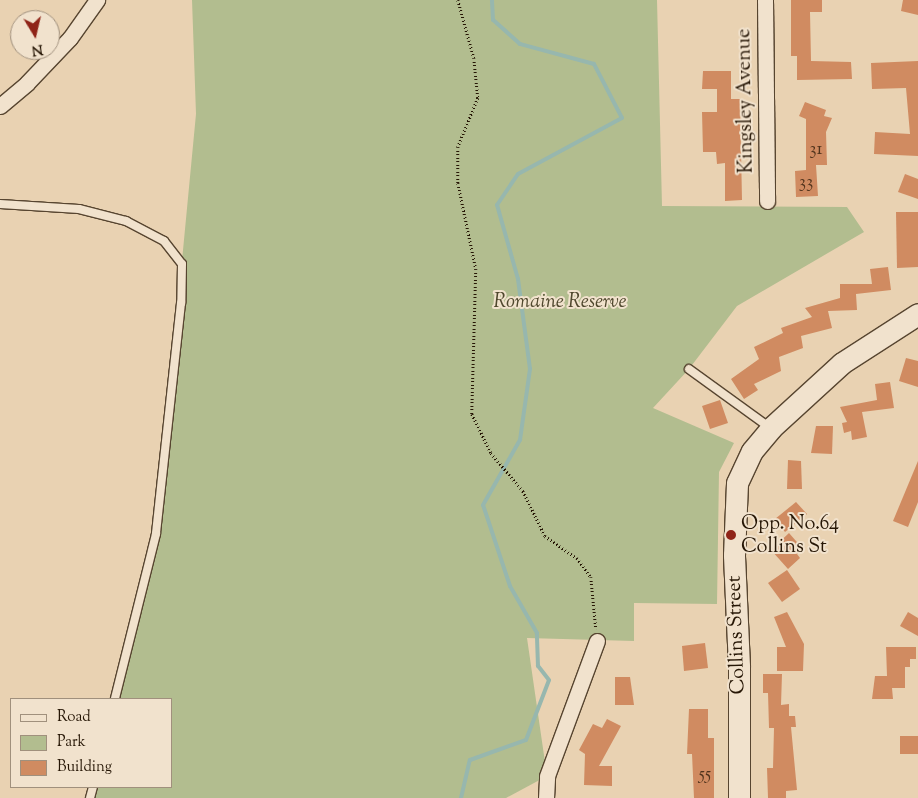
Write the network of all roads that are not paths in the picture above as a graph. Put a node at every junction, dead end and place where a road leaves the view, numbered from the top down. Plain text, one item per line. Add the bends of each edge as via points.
1 (97, 0) edge
2 (765, 0) edge
3 (0, 106) edge
4 (767, 201) dead end
5 (0, 204) edge
6 (918, 314) edge
7 (689, 368) dead end
8 (771, 428) junction
9 (597, 641) road end
10 (115, 698) edge
11 (546, 798) edge
12 (739, 798) edge

1 - 3 street via 70,38 28,83
2 - 4 street, Kingsley Avenue
5 - 10 lane via 79,209 126,221 164,240 182,264 181,303 156,534
6 - 8 street, Collins Street via 842,363
7 - 8 lane
8 - 12 street, Collins Street via 752,451 737,483 734,555
9 - 11 street via 547,776

